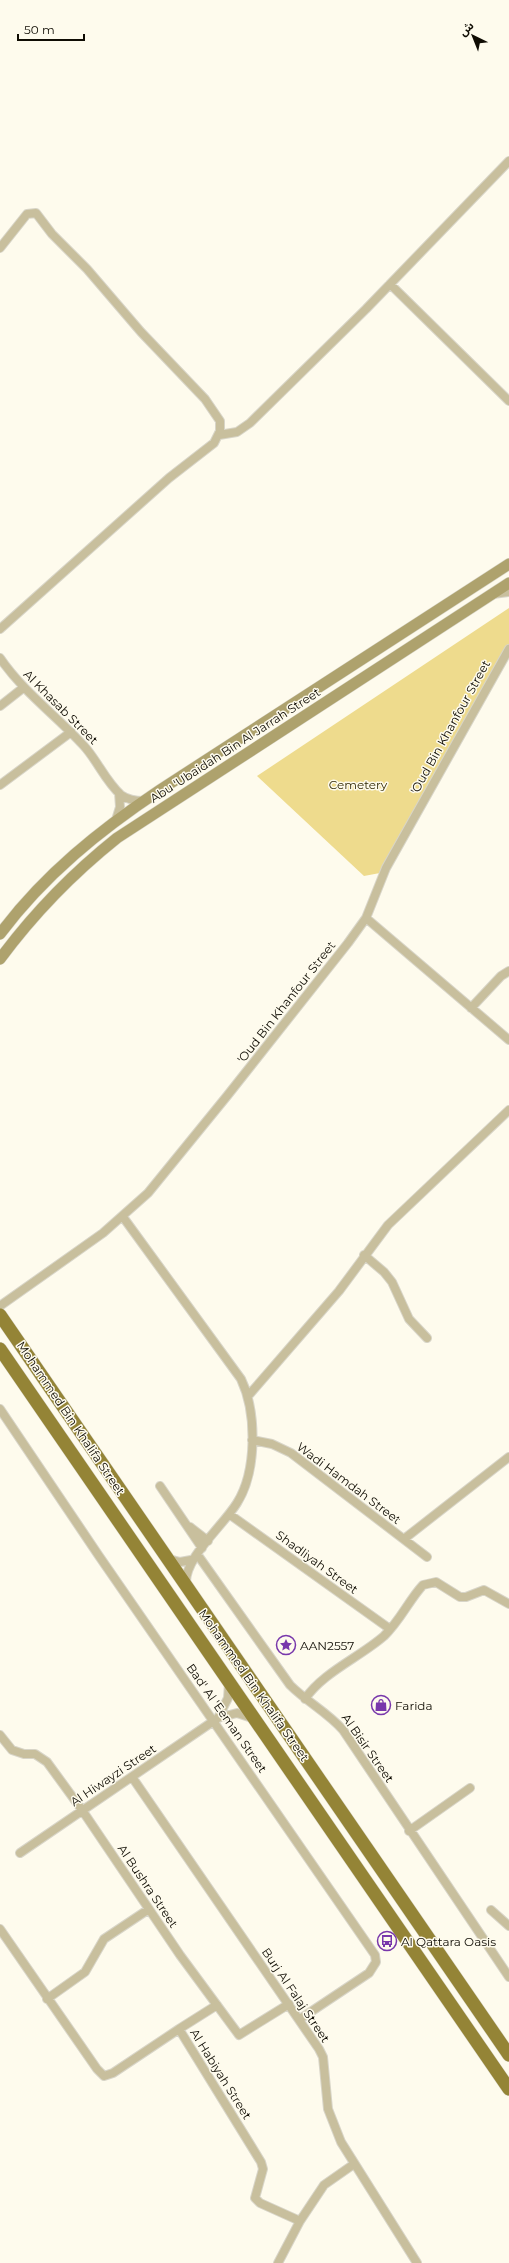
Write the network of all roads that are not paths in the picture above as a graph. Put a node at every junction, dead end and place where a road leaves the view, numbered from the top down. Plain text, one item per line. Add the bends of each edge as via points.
1 (509, 161) edge
2 (0, 248) edge
3 (390, 284) junction
4 (509, 401) edge
5 (219, 435) junction
6 (509, 564) edge
7 (509, 583) edge
8 (509, 592) edge
9 (491, 594) junction
10 (0, 629) edge
11 (509, 649) edge
12 (0, 658) edge
13 (23, 688) junction
14 (0, 706) edge
15 (71, 732) junction
16 (0, 785) edge
17 (119, 793) junction
18 (144, 801) junction
19 (116, 820) junction
20 (366, 918) junction
21 (0, 934) edge
22 (0, 959) edge
23 (509, 971) edge
24 (472, 1008) junction
25 (509, 1040) edge
26 (509, 1110) edge
27 (123, 1217) junction
28 (364, 1255) junction
29 (0, 1306) edge
30 (0, 1315) edge
31 (427, 1338) dead end
32 (1, 1351) edge
33 (248, 1396) junction
34 (0, 1409) edge
35 (252, 1440) junction
36 (509, 1457) edge
37 (160, 1486) dead end
38 (229, 1514) junction
39 (188, 1526) junction
40 (404, 1539) junction
41 (208, 1541) junction
42 (199, 1551) junction
43 (165, 1556) junction
44 (427, 1557) dead end
45 (191, 1560) junction
46 (187, 1589) junction
47 (509, 1604) edge
48 (390, 1629) junction
49 (229, 1683) junction
50 (305, 1699) junction
51 (216, 1719) junction
52 (255, 1720) junction
53 (0, 1735) edge
54 (132, 1777) junction
55 (470, 1788) dead end
56 (82, 1810) junction
57 (409, 1830) junction
58 (20, 1852) dead end
59 (149, 1909) junction
60 (491, 1910) dead end
61 (509, 1926) edge
62 (0, 1929) edge
63 (509, 1977) edge
64 (47, 1999) junction
65 (289, 2004) junction
66 (217, 2005) junction
67 (300, 2019) junction
68 (179, 2029) junction
69 (509, 2055) edge
70 (509, 2088) edge
71 (354, 2164) junction
72 (300, 2221) junction
73 (278, 2263) edge
74 (417, 2263) edge

1 - 3 street
2 - 5 street via 27,214 36,213 141,332 195,387 218,416 221,426
3 - 4 street
3 - 5 street via 250,423 237,432
5 - 10 street via 214,443 169,478
6 - 18 main road, Abu 'Ubaidah Bin Al Jarrah Street
7 - 9 main road, Abu 'Ubaidah Bin Al Jarrah Street
8 - 9 street
9 - 22 main road, Abu 'Ubaidah Bin Al Jarrah Street via 117,838 51,896
11 - 20 street, 'Oud Bin Khanfour Street via 386,868
12 - 13 street, Al Khasab Street
13 - 14 street
13 - 15 street, Al Khasab Street
15 - 16 street
15 - 17 street, Al Khasab Street
17 - 18 street via 130,800
17 - 19 street via 120,807
18 - 19 main road, Abu 'Ubaidah Bin Al Jarrah Street
19 - 21 main road, Abu 'Ubaidah Bin Al Jarrah Street via 52,874
20 - 24 street
20 - 27 street, 'Oud Bin Khanfour Street via 227,1096 148,1193
23 - 24 street via 501,976
24 - 25 street
26 - 28 street via 388,1225
27 - 29 street, 'Oud Bin Khanfour Street
27 - 33 street via 234,1369
28 - 31 street via 392,1282 409,1319
28 - 33 street via 339,1291
30 - 43 highway, Mohammed Bin Khalifa Street
32 - 49 highway, Mohammed Bin Khalifa Street
33 - 35 street
34 - 51 street, Bad' Al 'Eeman Street via 103,1563
35 - 38 street via 251,1464 244,1491
35 - 40 street, Wadi Hamdah Street via 272,1444 291,1453
36 - 40 street
37 - 39 street, Al Bisir Street
38 - 41 street
38 - 48 street, Shadliyah Street
39 - 41 street
39 - 42 street, Al Bisir Street
40 - 44 street, Wadi Hamdah Street
41 - 42 street
42 - 45 street
42 - 50 street, Al Bisir Street via 290,1685
43 - 45 street via 180,1562
43 - 46 highway, Mohammed Bin Khalifa Street
45 - 46 street via 187,1571
46 - 69 highway, Mohammed Bin Khalifa Street
47 - 48 street via 484,1590 460,1597 442,1585 430,1582 419,1589
48 - 50 street via 316,1686
49 - 51 street, Al Hiwayzi Street via 228,1698
49 - 52 highway, Mohammed Bin Khalifa Street
50 - 57 street, Al Bisir Street via 324,1711 343,1730
51 - 52 street, Al Hiwayzi Street via 237,1713
51 - 54 street, Al Hiwayzi Street
51 - 67 street, Bad' Al 'Eeman Street via 375,1955 376,1962 369,1973
52 - 70 highway, Mohammed Bin Khalifa Street
53 - 56 street, Al Bushra Street via 12,1750 35,1754 47,1762
54 - 56 street, Al Hiwayzi Street
54 - 65 street, Burj Al Falaj Street
55 - 57 street
56 - 58 street, Al Hiwayzi Street
56 - 59 street, Al Bushra Street
57 - 63 street, Al Bisir Street
59 - 64 street via 104,1939 85,1972
59 - 66 street, Al Bushra Street
60 - 61 street
62 - 64 street, Al Habiyah Street
64 - 68 street, Al Habiyah Street via 97,2070 104,2076 113,2073
65 - 66 street, Al Bushra Street via 239,2035
65 - 67 street, Burj Al Falaj Street
66 - 68 street
67 - 71 street, Burj Al Falaj Street via 322,2057 328,2109 341,2142
68 - 72 street, Al Habiyah Street via 260,2162 263,2169 255,2198 260,2203
71 - 72 street via 324,2185
71 - 74 street, Burj Al Falaj Street
72 - 73 street

